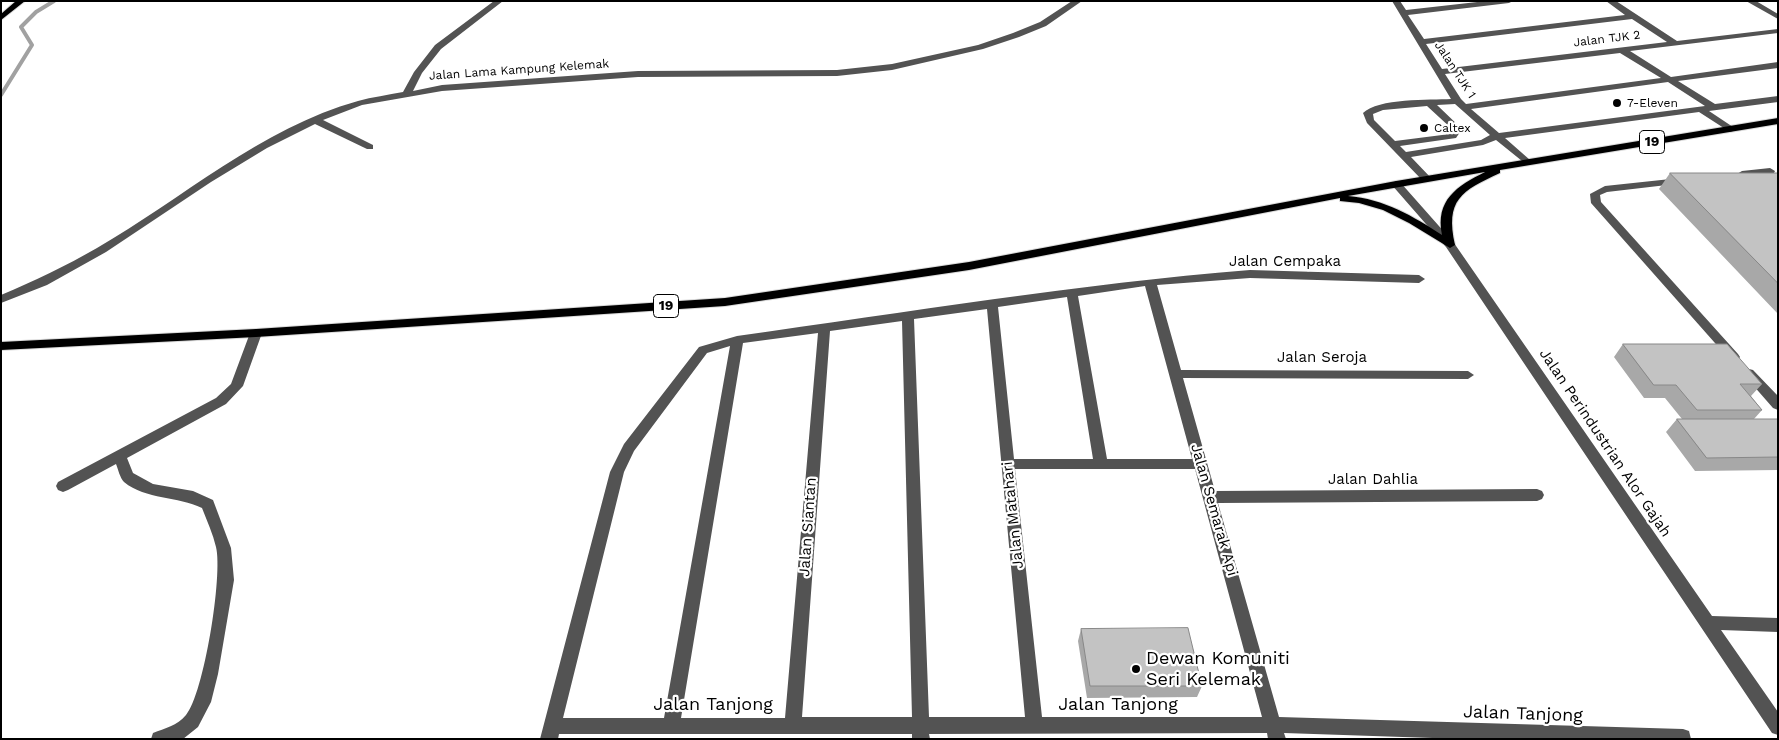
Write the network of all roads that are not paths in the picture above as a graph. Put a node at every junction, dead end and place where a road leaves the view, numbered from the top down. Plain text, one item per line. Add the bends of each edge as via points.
1 (21, 1) edge
2 (499, 1) edge
3 (1078, 1) edge
4 (1396, 1) edge
5 (1509, 1) edge
6 (1610, 1) edge
7 (1750, 1) edge
8 (1404, 14) junction
9 (1633, 16) junction
10 (1778, 17) edge
11 (1, 18) edge
12 (1778, 31) edge
13 (1422, 42) junction
14 (1676, 44) junction
15 (1622, 50) junction
16 (1778, 65) edge
17 (1440, 72) junction
18 (1669, 80) junction
19 (406, 93) junction
20 (1778, 99) edge
21 (1431, 104) junction
22 (1460, 104) junction
23 (1713, 107) junction
24 (1700, 109) junction
25 (315, 120) junction
26 (1778, 121) edge
27 (1730, 129) junction
28 (1496, 136) junction
29 (1392, 144) junction
30 (370, 147) dead end
31 (1403, 155) junction
32 (1527, 162) junction
33 (1507, 165) junction
34 (1770, 172) edge
35 (1731, 176) edge
36 (1426, 179) junction
37 (1692, 180) edge
38 (1396, 184) junction
39 (1323, 198) junction
40 (1450, 245) junction
41 (1419, 279) dead end
42 (1150, 282) junction
43 (1072, 293) junction
44 (1, 299) edge
45 (992, 304) junction
46 (908, 316) junction
47 (824, 328) junction
48 (256, 333) junction
49 (737, 340) junction
50 (1, 346) edge
51 (1175, 374) junction
52 (1468, 375) dead end
53 (1778, 405) edge
54 (119, 456) junction
55 (1008, 464) junction
56 (1101, 464) junction
57 (1201, 464) junction
58 (64, 486) dead end
59 (1537, 496) dead end
60 (1210, 497) junction
61 (1708, 623) junction
62 (1778, 625) edge
63 (793, 725) junction
64 (671, 726) junction
65 (1034, 726) junction
66 (1778, 727) edge
67 (551, 732) edge
68 (921, 732) edge
69 (1275, 732) edge
70 (1683, 737) dead end
71 (1604, 738) edge
72 (158, 739) edge

1 - 11 main road
2 - 19 street via 438,47
3 - 19 street, Jalan Lama Kampung Kelemak via 1044,24 1016,36 892,67 836,73 638,74
4 - 8 street, Jalan TJK 1
5 - 8 street
6 - 9 street
7 - 10 street
8 - 13 street, Jalan TJK 1
9 - 13 street
9 - 14 street
12 - 14 street, Jalan TJK 2
13 - 17 street, Jalan TJK 1
14 - 15 street, Jalan TJK 2
15 - 17 street, Jalan TJK 2
15 - 18 street
16 - 18 street
17 - 22 street, Jalan TJK 1
18 - 22 street
18 - 23 street
19 - 25 street, Jalan Lama Kampung Kelemak via 354,105
20 - 23 street
21 - 22 street
21 - 29 street via 1396,106 1368,113 1370,121
21 - 29 street via 1457,129 1453,136
22 - 28 street, Jalan TJK 1
23 - 24 street
24 - 27 street
24 - 28 street
25 - 30 street
25 - 44 street, Jalan Lama Kampung Kelemak via 207,180 102,250 43,282
26 - 27 main road, 19
27 - 32 main road, 19
28 - 31 street via 1483,142
28 - 32 street, Jalan TJK 1
29 - 31 street
31 - 36 street
32 - 33 main road, 19
33 - 36 main road, 19
33 - 40 main road via 1484,176 1449,205 1446,217
34 - 35 street
36 - 38 main road, 19
37 - 53 street via 1605,189 1595,194 1596,203
38 - 39 main road, 19
38 - 40 street, Jalan Perindustrian Alor Gajah
39 - 40 main road via 1365,201 1387,207
39 - 48 main road, 19 via 969,266 725,302
40 - 61 street, Jalan Perindustrian Alor Gajah
41 - 42 street, Jalan Cempaka via 1250,274
42 - 43 street, Jalan Cempaka
42 - 51 street, Jalan Semarak Api
43 - 45 street, Jalan Cempaka
43 - 56 street
45 - 46 street, Jalan Cempaka
45 - 55 street, Jalan Matahari
46 - 47 street, Jalan Cempaka
46 - 68 street
47 - 49 street, Jalan Cempaka
47 - 63 street, Jalan Siantan
48 - 50 main road, 19
48 - 54 street via 237,386 221,401
49 - 64 street
49 - 67 street, Jalan Cempaka via 703,350 629,448 617,472
51 - 52 street, Jalan Seroja
51 - 57 street, Jalan Semarak Api
54 - 58 street
54 - 72 street via 128,477 135,481 150,489 193,496 208,504 224,548 226,580 203,702 192,721 173,736
55 - 56 street
55 - 65 street, Jalan Matahari
56 - 57 street
57 - 60 street, Jalan Semarak Api
59 - 60 street, Jalan Dahlia
60 - 69 street, Jalan Semarak Api
61 - 62 street
61 - 66 street, Jalan Perindustrian Alor Gajah
63 - 64 street, Jalan Tanjong
63 - 68 street, Jalan Tanjong
64 - 67 street, Jalan Tanjong
65 - 68 street, Jalan Tanjong
65 - 69 street, Jalan Tanjong
69 - 71 street, Jalan Tanjong
70 - 71 street, Jalan Tanjong

